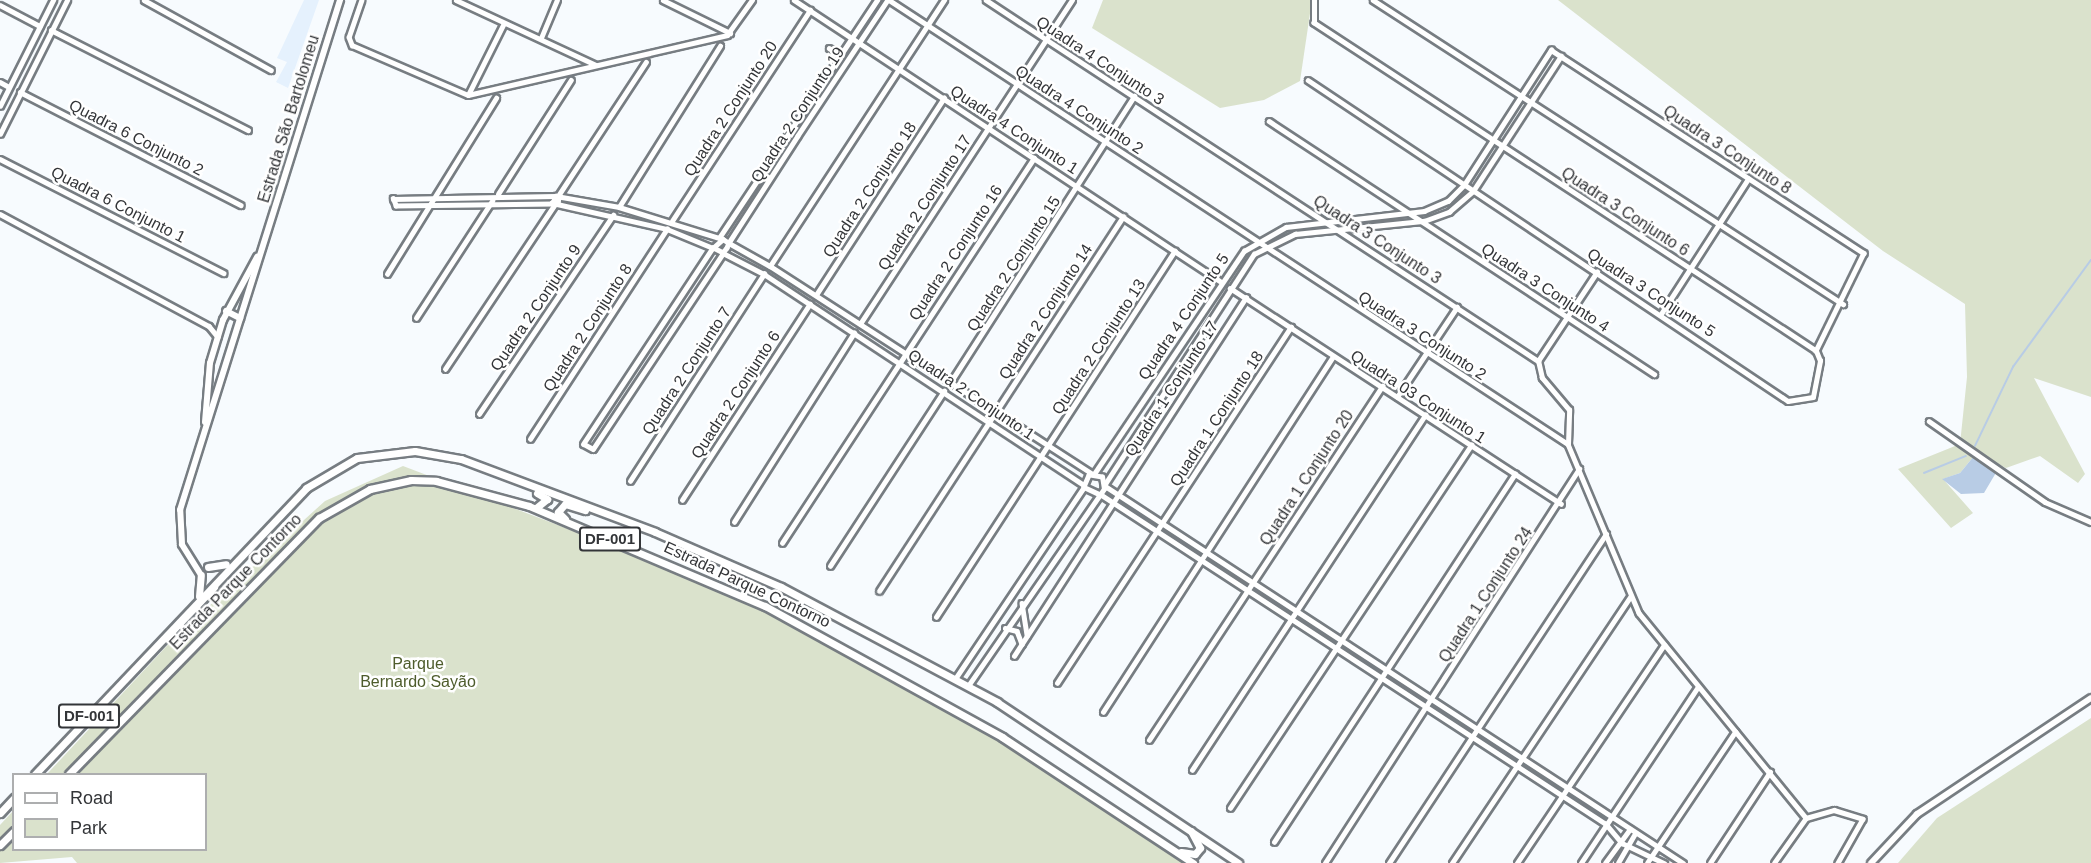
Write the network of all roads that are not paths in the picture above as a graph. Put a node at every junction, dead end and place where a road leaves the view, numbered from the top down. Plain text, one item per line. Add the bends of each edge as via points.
1 (53, 0) edge
2 (67, 0) edge
3 (144, 0) edge
4 (340, 0) edge
5 (362, 0) edge
6 (456, 0) edge
7 (558, 0) edge
8 (663, 0) edge
9 (752, 0) edge
10 (794, 0) edge
11 (878, 0) edge
12 (888, 0) edge
13 (944, 0) edge
14 (986, 0) edge
15 (1314, 0) edge
16 (1373, 0) edge
17 (1071, 2) edge
18 (0, 5) edge
19 (810, 10) junction
20 (504, 23) junction
21 (929, 25) junction
22 (40, 26) junction
23 (51, 30) junction
24 (730, 33) junction
25 (540, 38) junction
26 (852, 38) junction
27 (1046, 41) junction
28 (859, 43) junction
29 (720, 46) dead end
30 (828, 48) dead end
31 (1551, 50) joint
32 (841, 55) junction
33 (25, 56) junction
34 (1561, 56) junction
35 (35, 61) junction
36 (646, 62) dead end
37 (596, 65) junction
38 (271, 70) dead end
39 (900, 70) junction
40 (571, 80) dead end
41 (1308, 80) dead end
42 (0, 82) edge
43 (1016, 84) junction
44 (9, 87) junction
45 (20, 92) junction
46 (468, 95) junction
47 (1522, 95) junction
48 (1134, 96) junction
49 (496, 98) dead end
50 (944, 98) junction
51 (1533, 102) junction
52 (0, 106) edge
53 (1269, 121) dead end
54 (988, 128) junction
55 (248, 130) dead end
56 (0, 134) edge
57 (1202, 141) joint
58 (1493, 141) junction
59 (1106, 143) junction
60 (1503, 147) junction
61 (1034, 158) junction
62 (0, 159) edge
63 (1748, 179) junction
64 (1464, 185) junction
65 (1079, 187) junction
66 (1473, 191) junction
67 (498, 194) junction
68 (434, 195) junction
69 (557, 197) junction
70 (492, 201) junction
71 (426, 204) junction
72 (555, 204) junction
73 (241, 205) dead end
74 (619, 207) junction
75 (1410, 213) junction
76 (0, 214) edge
77 (613, 215) junction
78 (1123, 216) junction
79 (672, 221) junction
80 (1325, 221) junction
81 (1424, 221) junction
82 (1718, 222) junction
83 (667, 229) junction
84 (1336, 229) junction
85 (719, 238) junction
86 (1255, 242) junction
87 (729, 243) junction
88 (263, 246) junction
89 (1263, 247) junction
90 (713, 248) junction
91 (1175, 251) junction
92 (723, 253) junction
93 (770, 266) junction
94 (1688, 268) junction
95 (1597, 272) junction
96 (224, 273) dead end
97 (387, 274) dead end
98 (764, 274) junction
99 (1222, 279) junction
100 (1232, 285) junction
101 (1216, 287) junction
102 (1226, 294) junction
103 (816, 295) junction
104 (1246, 298) junction
105 (810, 304) junction
106 (1843, 304) junction
107 (1457, 307) junction
108 (226, 311) junction
109 (1661, 314) junction
110 (1568, 317) junction
111 (240, 318) junction
112 (416, 318) dead end
113 (222, 320) junction
114 (860, 324) junction
115 (209, 326) junction
116 (1291, 327) junction
117 (854, 333) junction
118 (218, 337) junction
119 (1816, 351) junction
120 (1427, 353) junction
121 (904, 354) junction
122 (212, 356) junction
123 (1333, 357) junction
124 (899, 361) junction
125 (226, 362) junction
126 (1538, 362) junction
127 (445, 369) dead end
128 (1654, 374) dead end
129 (950, 383) junction
130 (1382, 386) junction
131 (944, 391) junction
132 (1397, 397) junction
133 (994, 412) junction
134 (479, 414) dead end
135 (1425, 415) junction
136 (989, 420) junction
137 (1929, 421) dead end
138 (204, 434) junction
139 (530, 440) dead end
140 (1568, 444) junction
141 (1471, 445) junction
142 (1048, 447) junction
143 (1042, 456) junction
144 (1580, 469) junction
145 (1093, 474) junction
146 (1515, 474) junction
147 (503, 476) junction
148 (630, 481) dead end
149 (1105, 485) junction
150 (1084, 486) junction
151 (1099, 494) junction
152 (1118, 494) junction
153 (682, 500) dead end
154 (1113, 502) junction
155 (1561, 504) junction
156 (529, 506) junction
157 (594, 511) junction
158 (734, 522) dead end
159 (2091, 522) edge
160 (573, 524) junction
161 (1163, 524) junction
162 (261, 531) junction
163 (1158, 531) junction
164 (1606, 534) junction
165 (782, 543) dead end
166 (1208, 552) junction
167 (190, 558) junction
168 (1203, 560) junction
169 (231, 561) junction
170 (830, 566) dead end
171 (208, 567) joint
172 (201, 575) joint
173 (1252, 582) junction
174 (1248, 590) junction
175 (879, 591) dead end
176 (199, 596) junction
177 (1630, 597) junction
178 (1022, 602) junction
179 (1298, 611) junction
180 (936, 617) dead end
181 (1293, 619) junction
182 (992, 626) junction
183 (1003, 630) junction
184 (1027, 636) junction
185 (982, 641) junction
186 (1343, 641) junction
187 (1022, 644) junction
188 (1664, 645) junction
189 (992, 648) junction
190 (1338, 649) junction
191 (1014, 656) dead end
192 (144, 657) junction
193 (1388, 670) junction
194 (1383, 678) junction
195 (955, 679) junction
196 (1057, 683) dead end
197 (968, 686) junction
198 (1698, 687) junction
199 (2091, 698) edge
200 (1432, 699) junction
201 (1427, 707) junction
202 (1103, 712) dead end
203 (1477, 729) junction
204 (1735, 732) junction
205 (1472, 737) junction
206 (1149, 740) dead end
207 (1522, 758) junction
208 (1517, 766) junction
209 (1192, 770) dead end
210 (1770, 772) junction
211 (36, 773) edge
212 (70, 773) edge
213 (1566, 787) junction
214 (1562, 795) junction
215 (12, 800) edge
216 (1230, 808) dead end
217 (0, 813) edge
218 (1611, 816) junction
219 (1806, 818) junction
220 (1606, 824) junction
221 (1188, 825) junction
222 (1630, 829) junction
223 (1635, 832) junction
224 (12, 833) edge
225 (1620, 841) junction
226 (1274, 842) dead end
227 (0, 845) edge
228 (1629, 846) junction
229 (1658, 847) junction
230 (1175, 850) junction
231 (1652, 855) junction
232 (1193, 863) edge
233 (1238, 863) edge
234 (1325, 863) edge
235 (1389, 863) edge
236 (1452, 863) edge
237 (1517, 863) edge
238 (1581, 863) edge
239 (1605, 863) edge
240 (1618, 863) edge
241 (1647, 863) edge
242 (1664, 863) edge
243 (1683, 863) edge
244 (1710, 863) edge
245 (1774, 863) edge
246 (1838, 863) edge
247 (1871, 863) edge

1 - 22 street
2 - 23 street
3 - 38 street
4 - 88 street, Estrada São Bartolomeu
5 - 46 street via 349,37 354,47
6 - 20 street
7 - 25 street
8 - 24 street
9 - 24 street
10 - 19 street, Quadra 4 Conjunto 1
11 - 26 street
12 - 21 street, Quadra 4 Conjunto 2
12 - 28 street, Quadra 2 Conjunto 19
13 - 21 street
14 - 27 street, Quadra 4 Conjunto 3
15 - 58 street, Quadra 3 Conjunto 6 via 1314,23
16 - 47 street
17 - 27 street, Quadra 2 Conjunto 17
18 - 22 street
19 - 26 street, Quadra 4 Conjunto 1
19 - 79 street, Quadra 2 Conjunto 20
20 - 25 street
20 - 46 street
21 - 39 street
21 - 43 street, Quadra 4 Conjunto 2
22 - 33 street
23 - 35 street
23 - 55 street
24 - 37 street
25 - 37 street
26 - 28 street, Quadra 4 Conjunto 1
26 - 32 street
27 - 43 street, Quadra 2 Conjunto 17
27 - 48 street, Quadra 4 Conjunto 3
28 - 39 street, Quadra 4 Conjunto 1
28 - 87 street, Quadra 2 Conjunto 19
29 - 74 street
30 - 32 street
31 - 34 street, Quadra 3 Conjunto 8
31 - 47 street, Quadra 4 Conjunto 5
32 - 85 street
33 - 35 street
33 - 44 street
34 - 51 street
34 - 63 street, Quadra 3 Conjunto 8
35 - 45 street
36 - 69 street
37 - 46 street
39 - 50 street, Quadra 4 Conjunto 1
39 - 93 street
40 - 67 street
41 - 64 street
42 - 44 street
43 - 54 street, Quadra 2 Conjunto 17
43 - 59 street, Quadra 4 Conjunto 2
44 - 52 street
45 - 56 street
45 - 73 street, Quadra 6 Conjunto 2
47 - 51 street
47 - 58 street, Quadra 4 Conjunto 5
48 - 57 street, Quadra 4 Conjunto 3
48 - 59 street, Quadra 2 Conjunto 15
49 - 68 street
50 - 54 street, Quadra 4 Conjunto 1
50 - 103 street, Quadra 2 Conjunto 18
51 - 60 street
51 - 82 street
53 - 75 street, Quadra 3 Conjunto 4
54 - 61 street, Quadra 4 Conjunto 1
54 - 114 street, Quadra 2 Conjunto 17
57 - 80 street, Quadra 3 Conjunto 3
58 - 60 street, Quadra 3 Conjunto 6
58 - 64 street, Quadra 4 Conjunto 5
59 - 65 street, Quadra 2 Conjunto 15
59 - 86 street, Quadra 4 Conjunto 2
60 - 66 street
60 - 94 street, Quadra 3 Conjunto 6
61 - 65 street, Quadra 4 Conjunto 1
61 - 121 street, Quadra 2 Conjunto 16
62 - 96 street, Quadra 6 Conjunto 1
63 - 82 street
63 - 106 street, Quadra 3 Conjunto 8 via 1864,253
64 - 66 street, Quadra 3 Conjunto 5
64 - 75 street, Quadra 4 Conjunto 5 via 1448,201
65 - 78 street, Quadra 4 Conjunto 1
65 - 129 street, Quadra 2 Conjunto 15
66 - 81 street via 1449,212
66 - 95 street, Quadra 3 Conjunto 5
67 - 68 street
67 - 69 street
68 - 71 street
68 - 71 street via 393,199 396,206
69 - 72 street
69 - 74 street
70 - 71 street
70 - 72 street
70 - 112 street
71 - 97 street
72 - 77 street
72 - 127 street
74 - 79 street
75 - 80 street, Quadra 4 Conjunto 5
75 - 81 street, Quadra 3 Conjunto 4
76 - 115 street
77 - 83 street
77 - 134 street, Quadra 2 Conjunto 9
78 - 91 street, Quadra 4 Conjunto 1
78 - 133 street, Quadra 2 Conjunto 14
79 - 85 street
80 - 84 street, Quadra 3 Conjunto 3
80 - 86 street, Quadra 4 Conjunto 5 via 1286,227
81 - 84 street, Quadra 1 Conjunto 17
81 - 110 street, Quadra 3 Conjunto 4
82 - 94 street
82 - 106 street
83 - 90 street
83 - 139 street, Quadra 2 Conjunto 8
84 - 89 street, Quadra 1 Conjunto 17 via 1295,234
84 - 107 street, Quadra 3 Conjunto 3
85 - 87 street
85 - 90 street
86 - 89 street, Quadra 4 Conjunto 2
86 - 99 street, Quadra 4 Conjunto 5
87 - 92 street, Quadra 2 Conjunto 19
87 - 93 street
88 - 108 street, Estrada São Bartolomeu
88 - 111 street, Estrada São Bartolomeu
89 - 100 street, Quadra 1 Conjunto 17
89 - 120 street, Quadra 3 Conjunto 2
90 - 92 street, Quadra 2 Conjunto 1
90 - 92 street via 584,444 593,449
91 - 99 street, Quadra 4 Conjunto 1
91 - 142 street, Quadra 2 Conjunto 13
92 - 98 street, Quadra 2 Conjunto 1
93 - 103 street
94 - 109 street, Quadra 3 Conjunto 6
94 - 119 street
95 - 109 street, Quadra 3 Conjunto 5
95 - 110 street
98 - 105 street, Quadra 2 Conjunto 1
98 - 148 street, Quadra 2 Conjunto 7
99 - 100 street, Quadra 4 Conjunto 1
99 - 101 street, Quadra 4 Conjunto 5
100 - 102 street, Quadra 1 Conjunto 17
100 - 104 street, Quadra 03 Conjunto 1
101 - 102 street
101 - 145 street, Quadra 4 Conjunto 5
102 - 149 street, Quadra 1 Conjunto 17
103 - 114 street
104 - 116 street, Quadra 03 Conjunto 1
104 - 152 street, Quadra 1 Conjunto 17
105 - 117 street, Quadra 2 Conjunto 1
105 - 153 street, Quadra 2 Conjunto 6
106 - 119 street
107 - 120 street
107 - 126 street, Quadra 3 Conjunto 3
108 - 111 street
108 - 113 street, Estrada São Bartolomeu
109 - 119 street, Quadra 3 Conjunto 5 via 1788,401 1810,400 1817,384
110 - 126 street
110 - 128 street, Quadra 3 Conjunto 4
111 - 125 street, Estrada São Bartolomeu
113 - 115 street
113 - 118 street, Estrada São Bartolomeu
114 - 121 street
115 - 118 street
116 - 123 street, Quadra 03 Conjunto 1
116 - 161 street, Quadra 1 Conjunto 18
117 - 124 street, Quadra 2 Conjunto 1
117 - 158 street
118 - 122 street, Estrada São Bartolomeu
120 - 132 street
120 - 140 street, Quadra 3 Conjunto 2
121 - 124 street, Quadra 2 Conjunto 16
121 - 129 street
122 - 125 street
122 - 138 street, Estrada São Bartolomeu
123 - 130 street, Quadra 03 Conjunto 1
123 - 166 street
124 - 131 street, Quadra 2 Conjunto 1
124 - 165 street, Quadra 2 Conjunto 16
125 - 138 street, Estrada São Bartolomeu
126 - 140 street via 1542,378 1569,410
129 - 133 street
130 - 132 street, Quadra 03 Conjunto 1
130 - 173 street, Quadra 1 Conjunto 20
131 - 136 street, Quadra 2 Conjunto 1
131 - 170 street
132 - 135 street, Quadra 03 Conjunto 1
133 - 136 street, Quadra 2 Conjunto 14
133 - 142 street
135 - 141 street, Quadra 03 Conjunto 1
135 - 179 street
136 - 143 street, Quadra 2 Conjunto 1
136 - 175 street, Quadra 2 Conjunto 14
137 - 159 street via 2045,502
138 - 167 street, Estrada São Bartolomeu via 177,527
140 - 144 street
141 - 146 street, Quadra 03 Conjunto 1
141 - 186 street
142 - 143 street, Quadra 2 Conjunto 13
142 - 145 street
143 - 150 street
143 - 180 street, Quadra 2 Conjunto 1
144 - 155 street
144 - 164 street
145 - 149 street
145 - 150 street, Quadra 4 Conjunto 5
146 - 155 street, Quadra 03 Conjunto 1
146 - 193 street
147 - 156 main road via 547,499 542,507
147 - 157 main road, Estrada Parque Contorno / DF-001
147 - 162 main road, Estrada Parque Contorno / DF-001 via 441,454 374,454 323,476
149 - 151 street, Quadra 1 Conjunto 17
149 - 152 street
150 - 151 street
150 - 182 street, Quadra 4 Conjunto 5
151 - 154 street
151 - 178 street, Quadra 1 Conjunto 17
152 - 154 street, Quadra 1 Conjunto 17
152 - 161 street
154 - 163 street
154 - 184 street, Quadra 1 Conjunto 17
155 - 200 street, Quadra 1 Conjunto 24
156 - 160 main road, Estrada Parque Contorno / DF-001
156 - 212 main road, Estrada Parque Contorno / DF-001 via 458,483 411,480 341,503 295,538
157 - 160 main road via 565,504 558,512
157 - 195 main road, Estrada Parque Contorno / DF-001 via 781,587
160 - 230 main road, Estrada Parque Contorno / DF-001 via 765,606 864,657 1002,737
161 - 163 street, Quadra 1 Conjunto 18
161 - 166 street
162 - 169 main road, Estrada Parque Contorno / DF-001
162 - 192 main road, Estrada Parque Contorno / DF-001
163 - 168 street
163 - 196 street, Quadra 1 Conjunto 18
164 - 177 street
164 - 203 street
166 - 168 street
166 - 173 street
167 - 171 street
167 - 172 street, Estrada São Bartolomeu
168 - 174 street
168 - 202 street
169 - 171 main road
169 - 176 main road, Estrada Parque Contorno / DF-001
172 - 176 main road
173 - 174 street, Quadra 1 Conjunto 20
173 - 179 street
174 - 181 street
174 - 206 street, Quadra 1 Conjunto 20
176 - 192 main road, Estrada Parque Contorno / DF-001
177 - 188 street
177 - 207 street
178 - 183 street, Quadra 1 Conjunto 17
178 - 184 street
179 - 181 street
179 - 186 street
181 - 190 street
181 - 209 street
182 - 183 street
182 - 185 street, Quadra 4 Conjunto 5
183 - 187 street via 1017,631
183 - 189 street, Quadra 1 Conjunto 17
184 - 187 street, Quadra 1 Conjunto 17
185 - 189 street
185 - 195 street, Quadra 4 Conjunto 5
186 - 190 street
186 - 193 street
187 - 191 street, Quadra 1 Conjunto 17
188 - 198 street
188 - 213 street
189 - 197 street, Quadra 1 Conjunto 17
190 - 194 street
190 - 216 street
192 - 211 main road, Estrada Parque Contorno / DF-001
193 - 194 street
193 - 200 street
194 - 201 street
194 - 226 street
195 - 197 main road, Estrada Parque Contorno / DF-001
197 - 221 main road, Estrada Parque Contorno / DF-001
198 - 204 street
198 - 218 street
199 - 247 street via 1917,814
200 - 201 street, Quadra 1 Conjunto 24
200 - 203 street
201 - 205 street
201 - 234 street, Quadra 1 Conjunto 24
203 - 205 street
203 - 207 street
204 - 210 street
204 - 229 street
205 - 208 street
205 - 235 street
207 - 208 street
207 - 213 street
208 - 214 street
208 - 236 street
210 - 219 street
210 - 244 street
213 - 214 street
213 - 218 street
214 - 220 street
214 - 237 street
215 - 217 main road
218 - 220 street
218 - 222 street
219 - 245 street
219 - 246 street via 1844,810 1861,816 1862,827
220 - 225 street
220 - 238 street
221 - 230 main road via 1200,848 1195,854
221 - 233 main road, Estrada Parque Contorno / DF-001
222 - 223 street
222 - 225 street
223 - 228 street
223 - 229 street
224 - 227 main road
225 - 228 street
225 - 239 street
228 - 231 street
228 - 240 street
229 - 231 street
229 - 243 street
230 - 232 main road, Estrada Parque Contorno / DF-001
231 - 241 street
231 - 242 street

